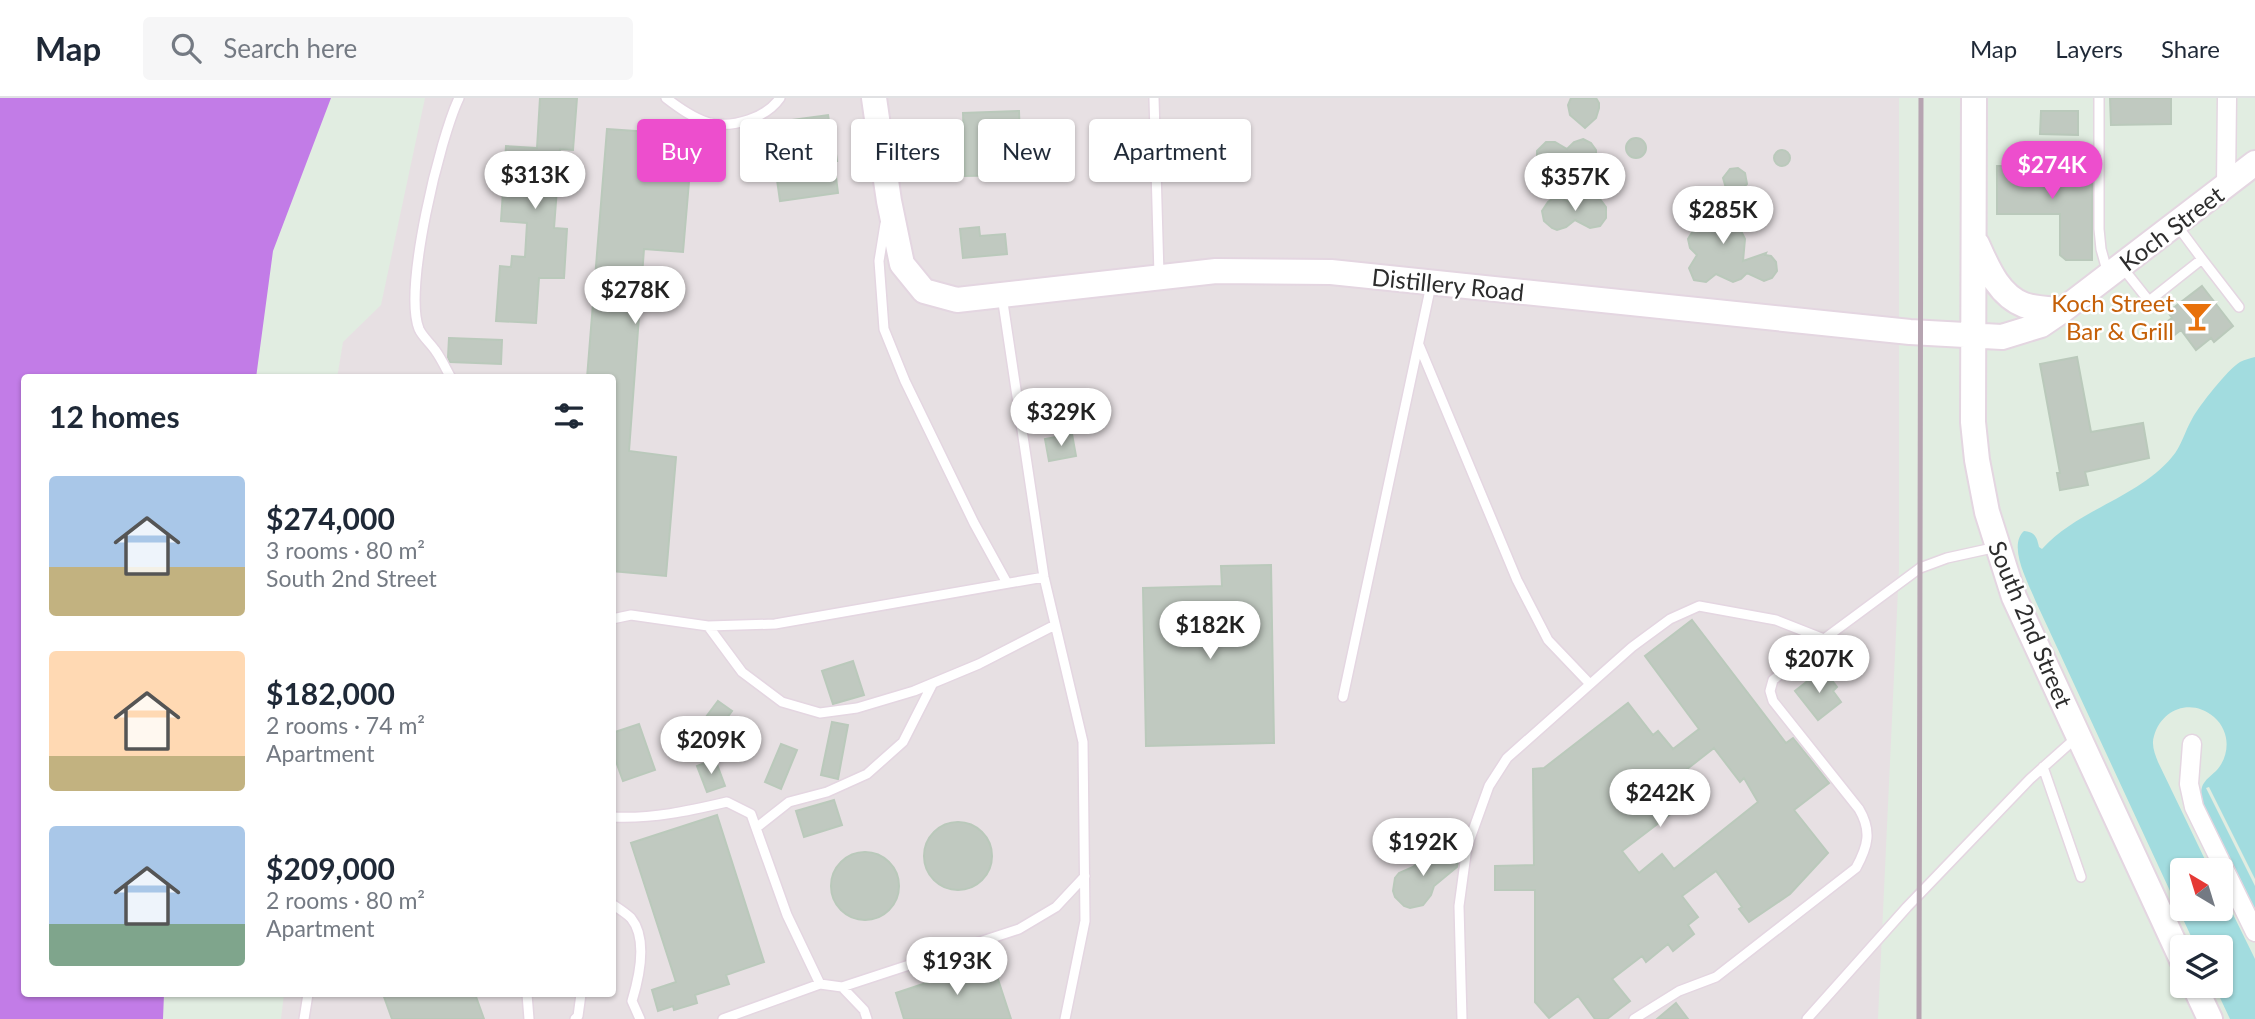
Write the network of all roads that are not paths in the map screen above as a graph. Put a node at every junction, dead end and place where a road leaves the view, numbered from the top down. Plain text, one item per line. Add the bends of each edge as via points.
1 (458, 98) edge
2 (666, 98) edge
3 (780, 98) edge
4 (874, 98) edge
5 (1154, 98) edge
6 (1973, 98) edge
7 (2099, 98) edge
8 (2227, 98) edge
9 (2255, 163) edge
10 (2226, 185) junction
11 (889, 201) junction
12 (2176, 224) junction
13 (1973, 237) junction
14 (2203, 259) junction
15 (2115, 271) junction
16 (1159, 277) junction
17 (1432, 283) junction
18 (1001, 294) junction
19 (2239, 307) dead end
20 (2063, 310) junction
21 (1973, 335) junction
22 (1419, 343) junction
23 (449, 374) edge
24 (1997, 547) junction
25 (1044, 577) junction
26 (1007, 583) junction
27 (616, 618) edge
28 (1055, 625) junction
29 (708, 626) junction
30 (1824, 639) junction
31 (934, 682) junction
32 (1590, 684) junction
33 (1343, 697) dead end
34 (2078, 736) junction
35 (2192, 744) dead end
36 (2043, 767) junction
37 (616, 817) edge
38 (756, 828) junction
39 (1085, 876) junction
40 (2081, 877) dead end
41 (616, 907) edge
42 (2255, 932) edge
43 (2170, 935) edge
44 (820, 984) junction
45 (842, 987) junction
46 (308, 997) edge
47 (527, 997) edge
48 (581, 997) edge
49 (2200, 998) edge
50 (304, 1019) edge
51 (529, 1019) edge
52 (575, 1019) edge
53 (640, 1019) edge
54 (723, 1019) edge
55 (867, 1019) edge
56 (1065, 1019) edge
57 (1462, 1019) edge
58 (1634, 1019) edge
59 (1807, 1019) edge
60 (2210, 1019) edge

1 - 23 lane via 438,154 415,299 419,329
2 - 3 lane via 710,123 745,122 774,107
4 - 11 street
5 - 16 lane
6 - 13 street, South 2nd Street
7 - 15 lane via 2099,229 2101,249
8 - 10 street
9 - 10 street, Koch Street
10 - 12 street, Koch Street
11 - 18 street, Distillery Road via 902,264 925,291 957,300
11 - 26 lane via 879,261 884,329 905,381
12 - 14 lane
12 - 15 street, Koch Street
13 - 20 street via 1999,285 2012,298
13 - 21 street, South 2nd Street
14 - 15 lane via 2149,301
14 - 19 lane
15 - 20 street, Koch Street
16 - 17 street, Distillery Road via 1216,271 1331,272
16 - 18 street, Distillery Road
17 - 21 street, Distillery Road
17 - 22 lane
18 - 25 lane
20 - 21 street, Koch Street via 2021,332 2002,337
21 - 24 street, South 2nd Street via 1975,444
22 - 32 lane via 1517,580 1548,640
22 - 33 lane
24 - 30 lane via 1920,568
24 - 34 street, South 2nd Street via 2014,597
25 - 26 lane
25 - 28 lane
26 - 29 lane via 775,624
27 - 29 lane via 631,615
28 - 31 lane
28 - 39 lane via 1083,742
29 - 31 lane via 742,672 782,702 820,713 857,708
30 - 32 lane via 1776,621 1699,606 1670,619
30 - 58 lane via 1773,680 1770,691 1773,701 1866,820 1866,849 1856,868 1716,977 1679,991
31 - 38 lane via 903,742 867,774 789,802
32 - 57 lane via 1507,758 1489,786 1467,847 1459,906
34 - 36 lane
34 - 43 street, South 2nd Street
35 - 42 street via 2189,784 2194,807
36 - 40 lane
36 - 59 lane
37 - 38 lane via 640,818 727,802 751,814
38 - 44 lane via 787,915
39 - 45 lane via 1056,907 1019,929
39 - 56 lane via 1085,921
41 - 53 lane via 632,919 641,944 640,976 632,1001
44 - 45 lane
44 - 54 lane
45 - 55 lane
46 - 50 lane
47 - 51 lane
48 - 52 lane
49 - 60 street

